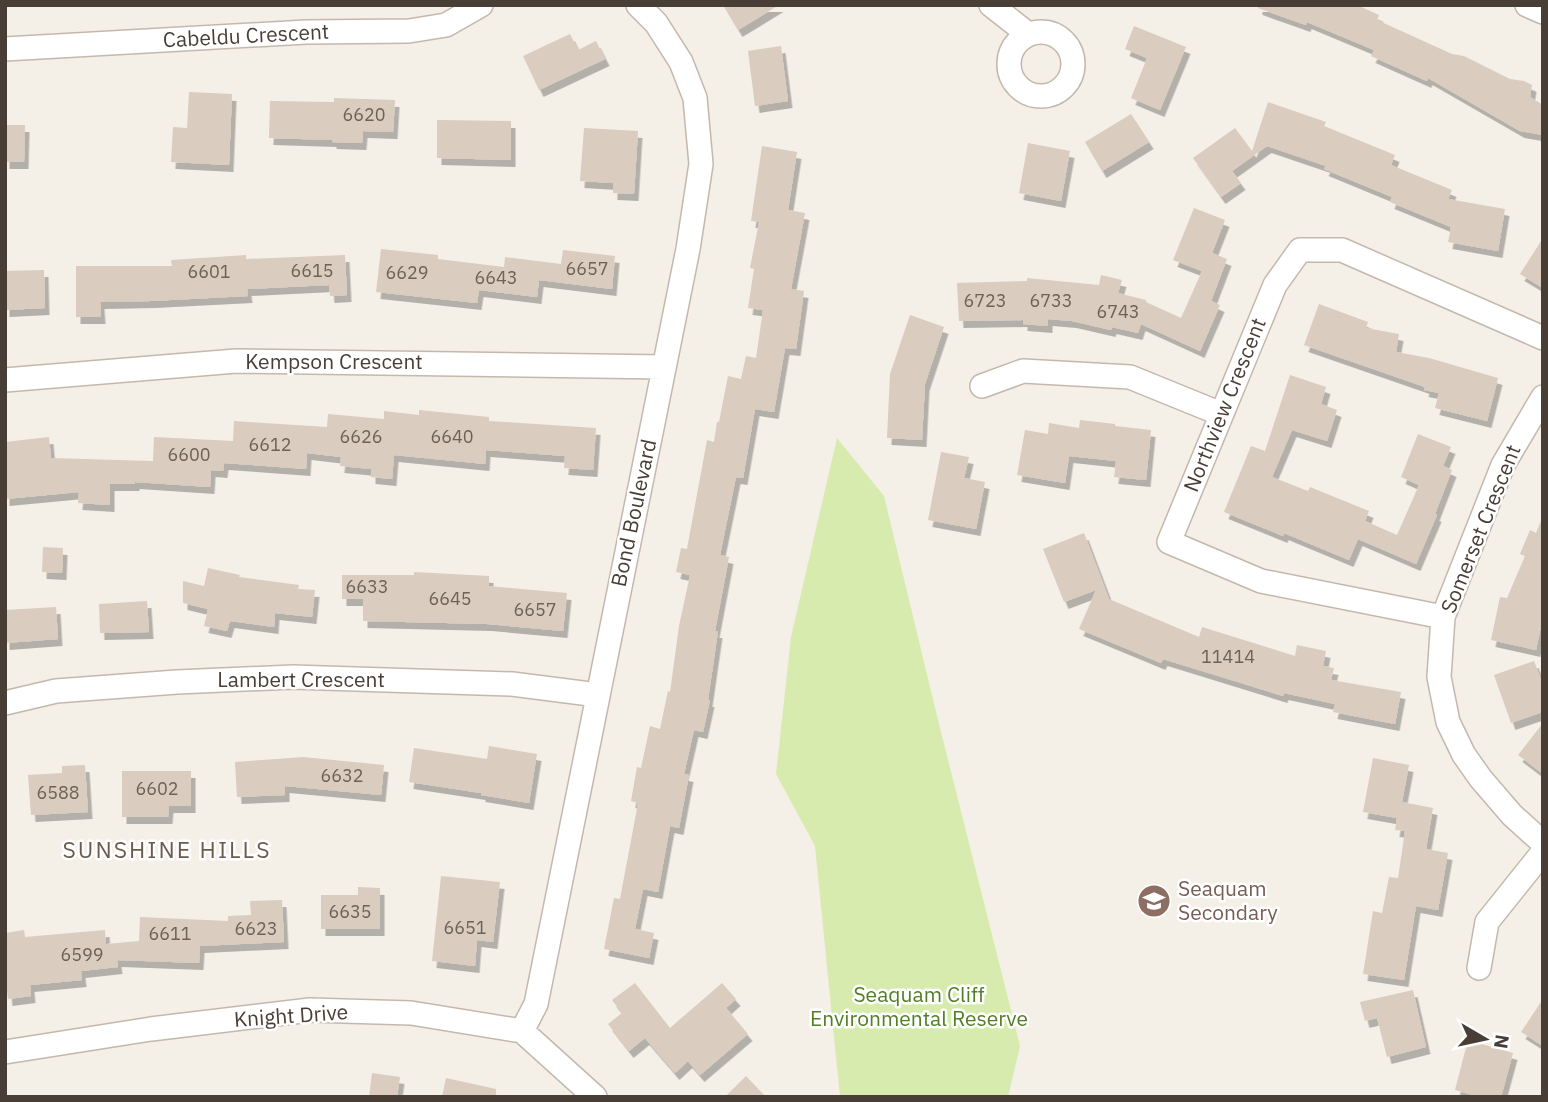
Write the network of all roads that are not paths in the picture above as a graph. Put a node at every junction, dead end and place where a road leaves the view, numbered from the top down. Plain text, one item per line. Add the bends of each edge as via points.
1 (481, 5) edge
2 (638, 5) edge
3 (991, 5) edge
4 (1028, 34) dead end
5 (5, 48) edge
6 (1543, 338) edge
7 (664, 367) junction
8 (5, 380) edge
9 (982, 386) dead end
10 (1543, 397) edge
11 (1221, 414) junction
12 (1443, 617) junction
13 (598, 695) junction
14 (5, 703) edge
15 (1543, 843) edge
16 (1543, 852) edge
17 (1479, 968) dead end
18 (522, 1031) junction
19 (5, 1052) edge
20 (595, 1097) edge

1 - 5 street, Cabeldu Crescent via 446,25 409,31
2 - 7 street, Bond Boulevard via 656,23 681,62 695,98 701,164
3 - 4 street
6 - 11 street, Northview Crescent via 1342,250 1300,250 1275,285
7 - 8 street, Kempson Crescent via 236,361
7 - 13 street, Bond Boulevard
9 - 11 street via 1023,371 1130,377
10 - 12 street, Somerset Crescent via 1503,465
11 - 12 street, Northview Crescent via 1169,542 1261,581
12 - 15 street, Somerset Crescent via 1439,677 1448,722 1481,779
13 - 14 street, Lambert Crescent via 512,684 293,677 56,691
13 - 18 street, Bond Boulevard via 536,1004
16 - 17 street via 1487,922
18 - 19 street, Knight Drive via 411,1013 310,1010
18 - 20 street

